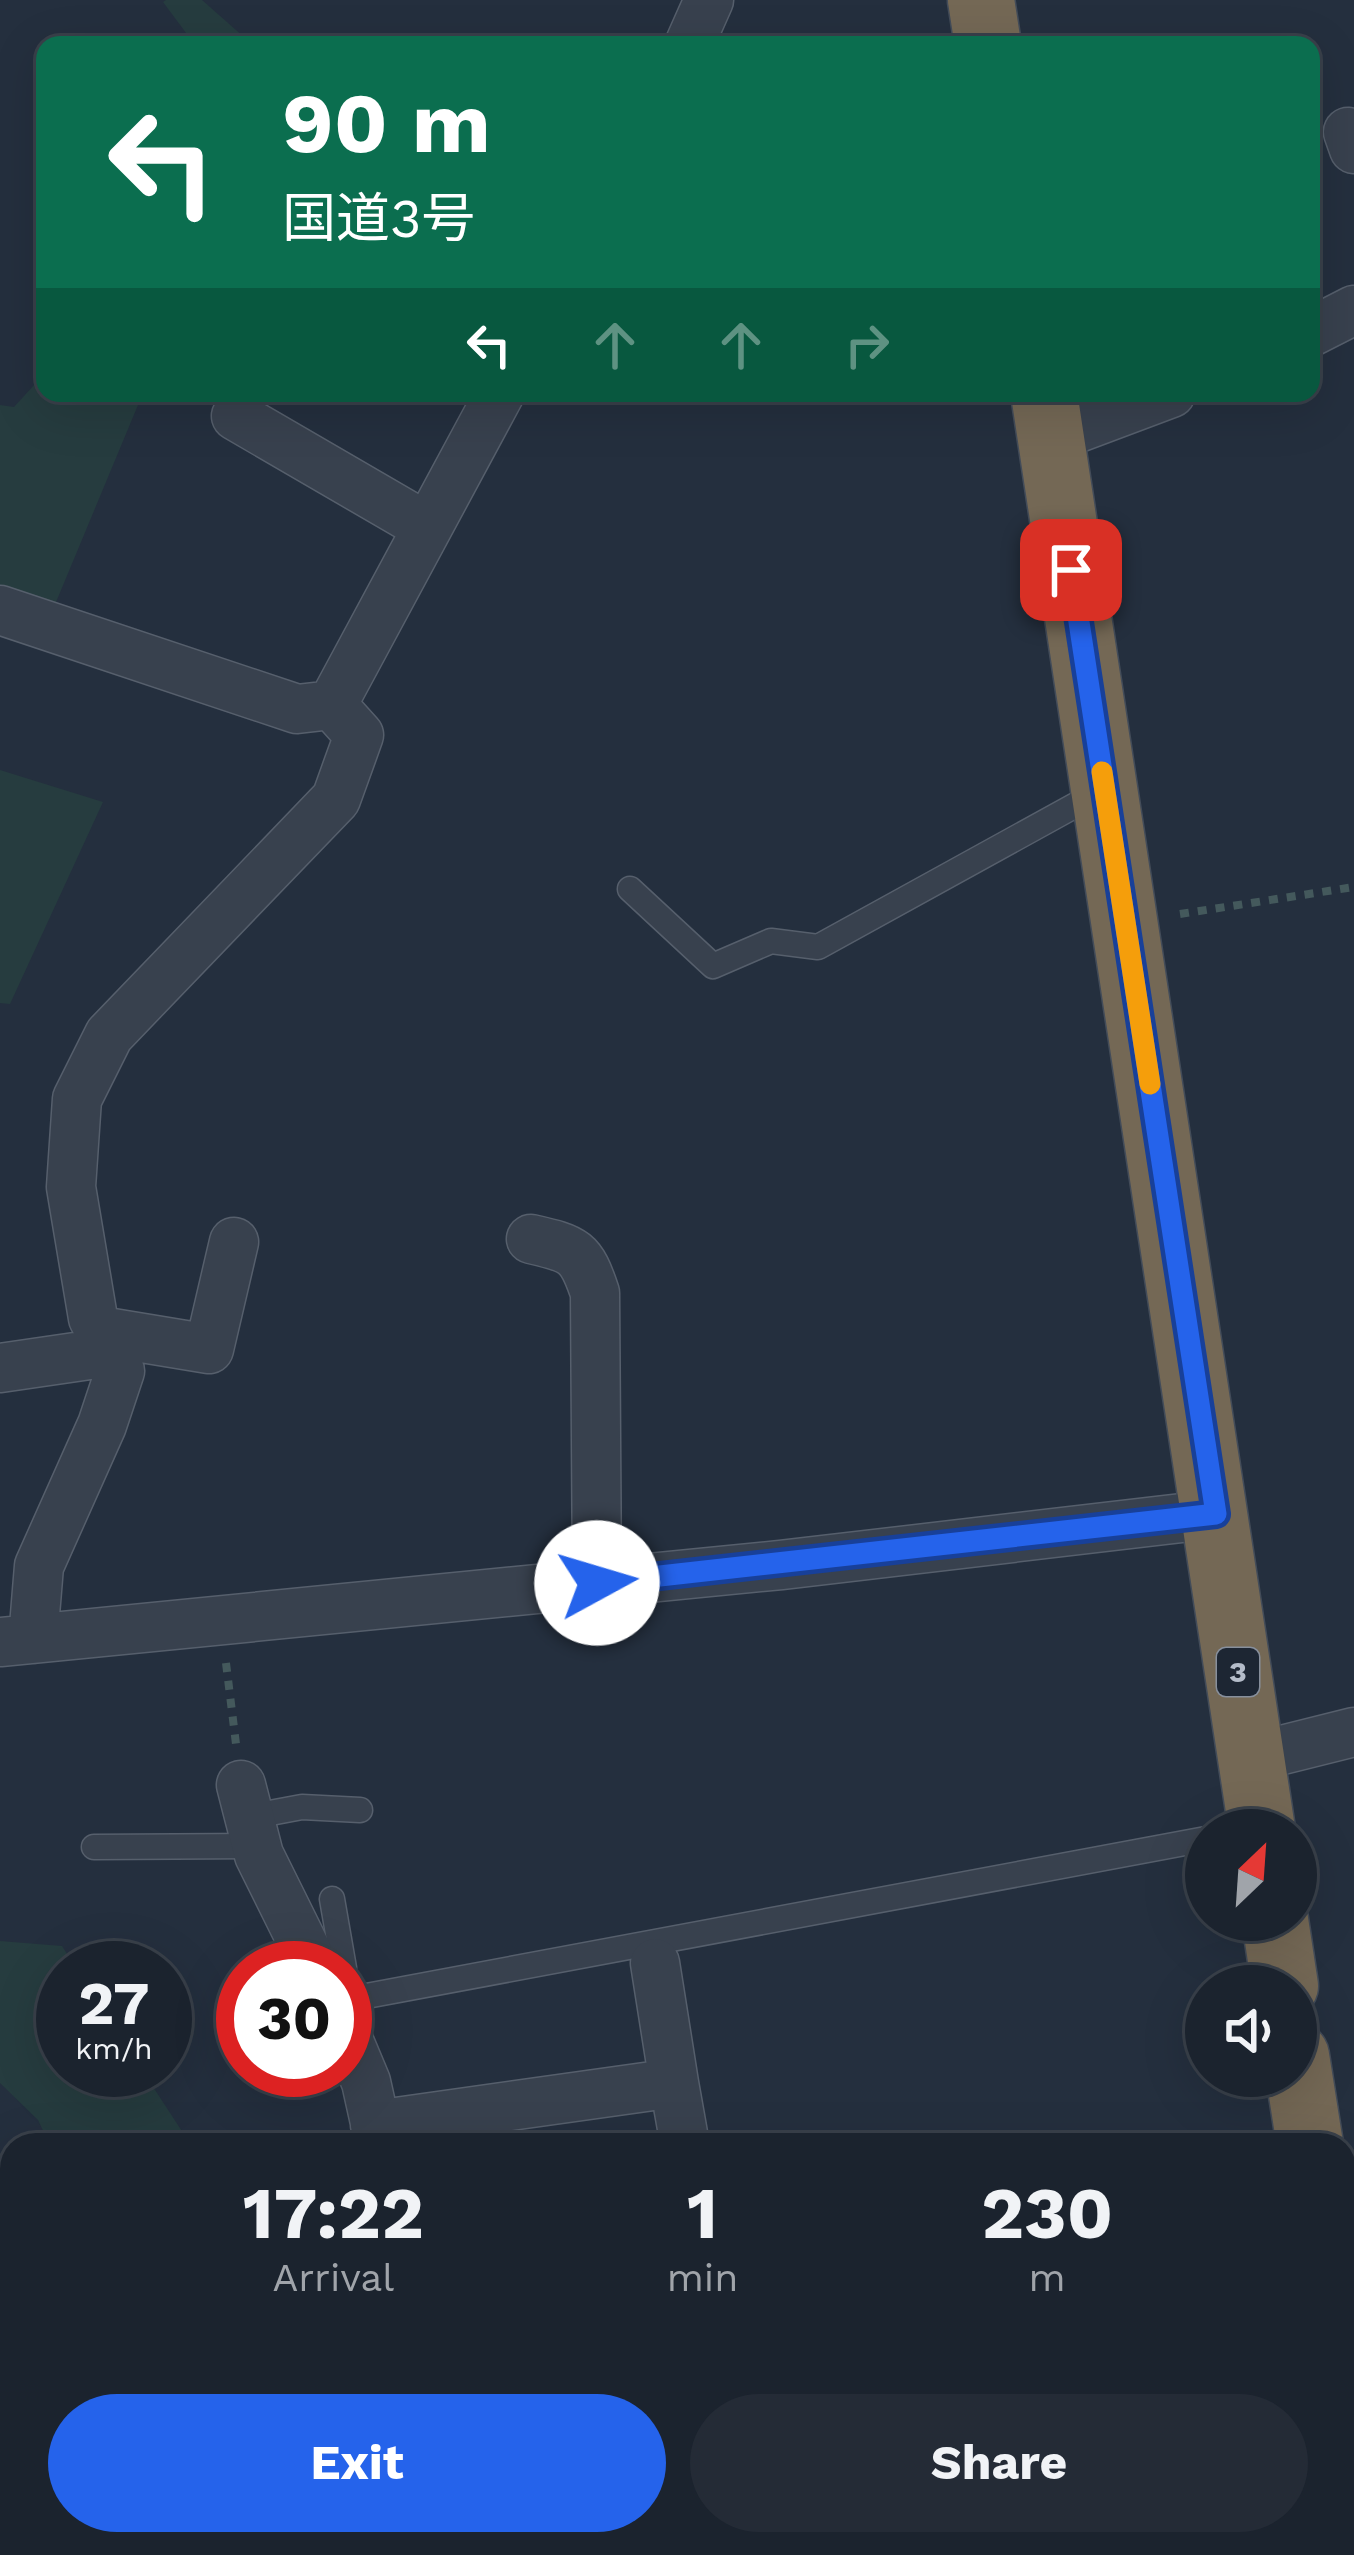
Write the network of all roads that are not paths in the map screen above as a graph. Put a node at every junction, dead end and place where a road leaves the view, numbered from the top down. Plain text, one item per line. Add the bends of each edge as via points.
1 (709, 0) edge
2 (981, 0) edge
3 (693, 36) edge
4 (987, 36) edge
5 (1354, 310) edge
6 (1320, 327) edge
7 (495, 402) edge
8 (1123, 402) edge
9 (236, 416) dead end
10 (1048, 416) edge
11 (427, 527) junction
12 (0, 610) edge
13 (332, 705) junction
14 (1105, 789) junction
15 (630, 890) dead end
16 (532, 1239) dead end
17 (234, 1242) dead end
18 (105, 1341) junction
19 (0, 1368) edge
20 (1216, 1514) junction
21 (597, 1583) junction
22 (16, 1641) edge
23 (1354, 1732) edge
24 (1250, 1758) junction
25 (1256, 1809) edge
26 (360, 1810) dead end
27 (249, 1816) junction
28 (1185, 1843) edge
29 (94, 1847) dead end
30 (332, 1899) dead end
31 (310, 1941) edge
32 (340, 1941) edge
33 (655, 1963) dead end
34 (372, 1994) edge
35 (674, 2083) junction
36 (369, 2097) edge
37 (1302, 2097) edge
38 (377, 2133) edge
39 (388, 2133) edge
40 (683, 2133) edge
41 (1308, 2133) edge

1 - 3 street
2 - 4 highway
5 - 6 street
7 - 11 street
8 - 10 street
9 - 11 street
10 - 14 highway, 3
11 - 13 street
12 - 13 street via 297,709
13 - 18 street via 359,735 336,799 109,1034 77,1099 70,1187 93,1318
14 - 15 lane via 818,947 771,940 713,966
14 - 20 highway, 3
16 - 21 street via 584,1260 595,1293
17 - 18 street via 209,1349
18 - 19 street
18 - 22 street via 119,1371
20 - 21 street
20 - 24 highway, 3
21 - 22 street
23 - 24 street
24 - 25 highway, 3
26 - 27 lane via 302,1807
27 - 29 lane
27 - 31 street
28 - 34 lane
30 - 32 lane
33 - 35 street
35 - 39 street
35 - 40 street
36 - 38 street
37 - 41 highway

